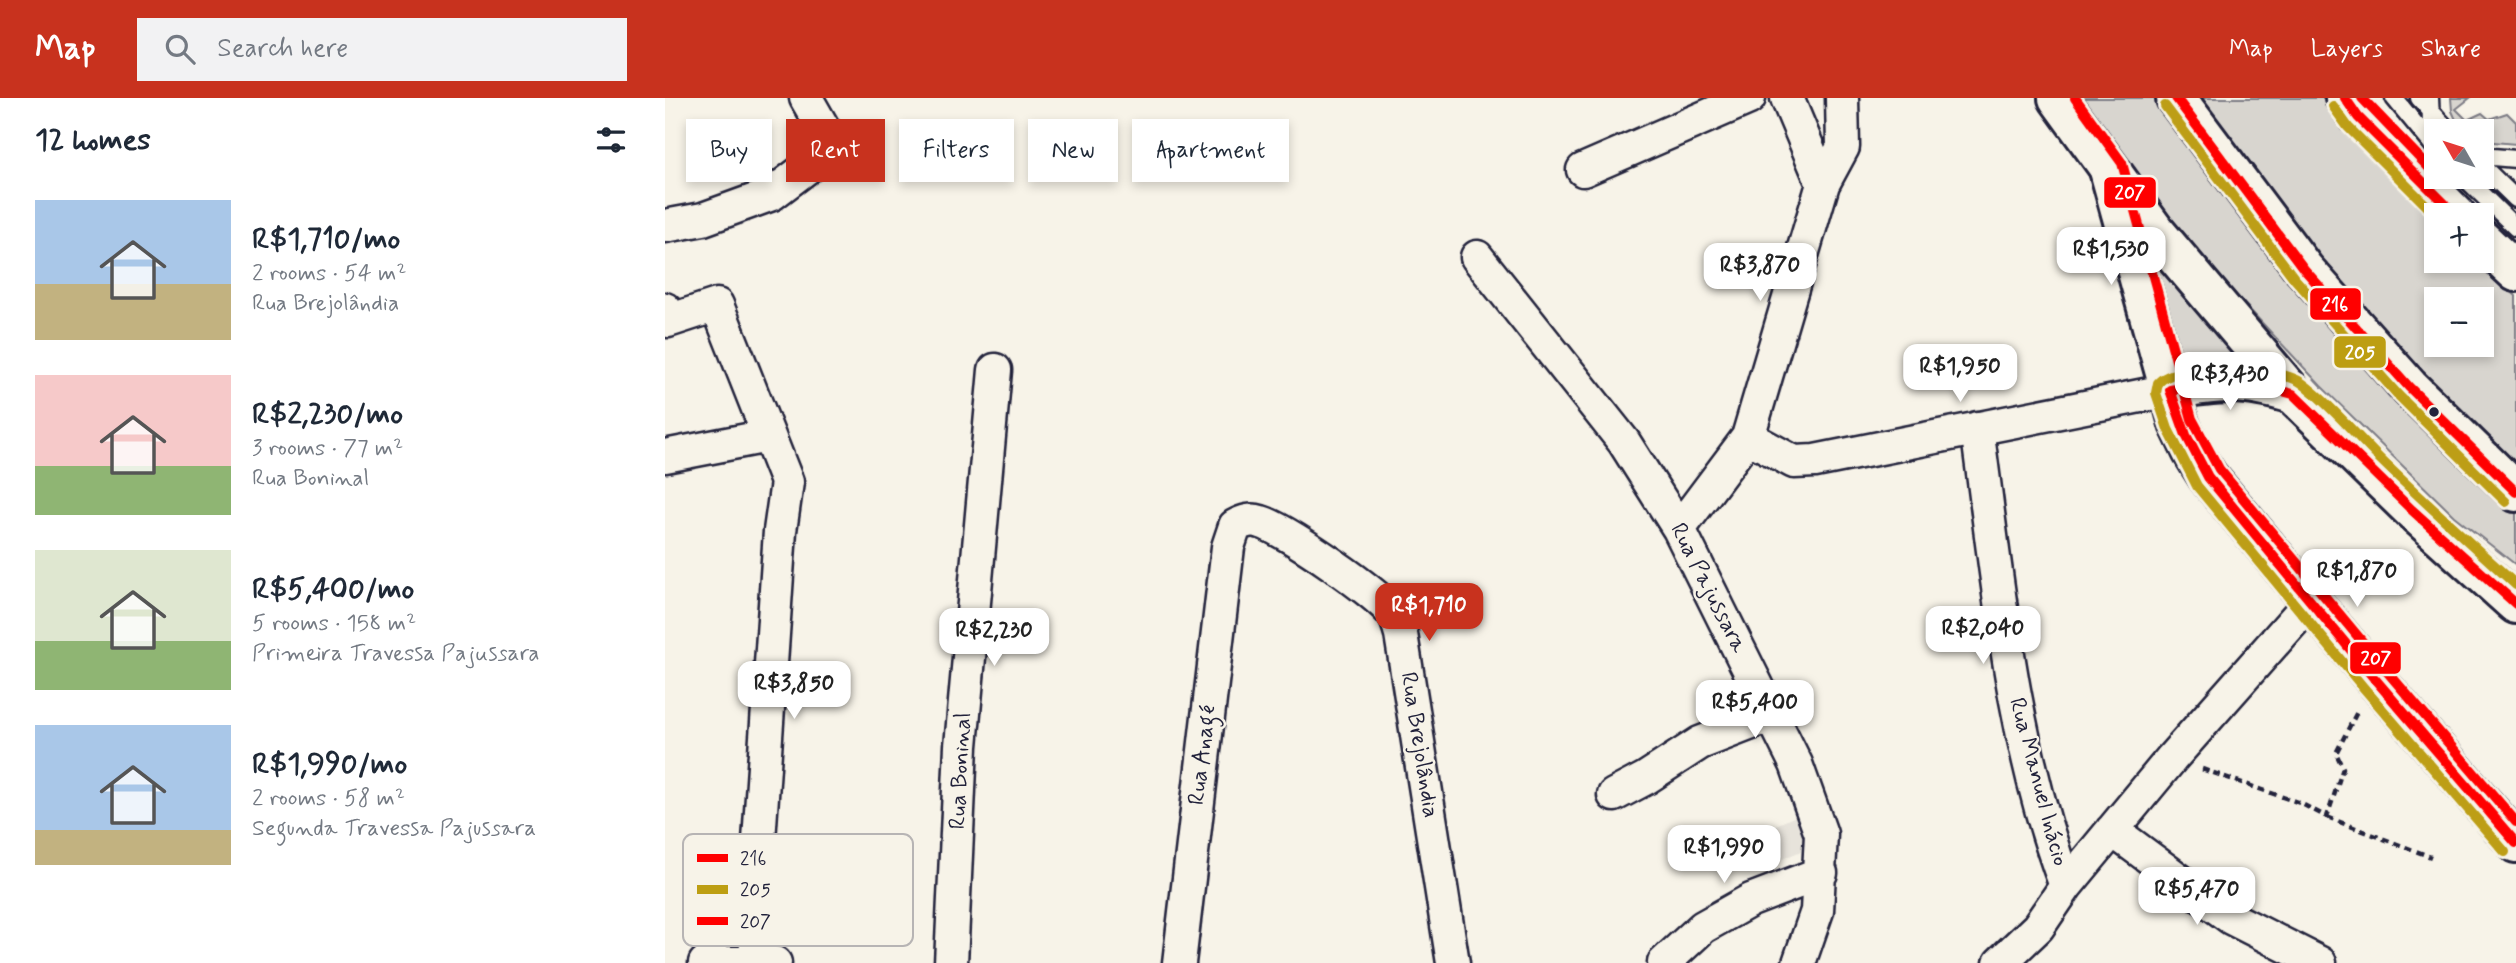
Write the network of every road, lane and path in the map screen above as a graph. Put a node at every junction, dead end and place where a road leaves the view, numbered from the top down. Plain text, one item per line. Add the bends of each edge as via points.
1 (806, 98) edge
2 (1749, 98) edge
3 (1787, 98) edge
4 (1842, 98) edge
5 (2058, 98) edge
6 (2176, 98) edge
7 (2345, 98) edge
8 (2393, 98) edge
9 (2426, 102) edge
10 (2439, 119) edge
11 (2424, 135) edge
12 (2494, 157) edge
13 (2516, 159) edge
14 (2109, 168) junction
15 (1583, 170) dead end
16 (2494, 177) edge
17 (1823, 184) junction
18 (2476, 189) edge
19 (2516, 198) edge
20 (2444, 203) edge
21 (665, 226) edge
22 (2516, 228) edge
23 (2494, 251) edge
24 (1477, 257) dead end
25 (2516, 272) edge
26 (665, 310) edge
27 (995, 370) dead end
28 (2170, 390) junction
29 (2293, 394) junction
30 (1977, 428) junction
31 (768, 436) junction
32 (1748, 437) junction
33 (665, 456) edge
34 (2516, 492) edge
35 (1679, 529) junction
36 (1227, 547) joint
37 (2311, 601) junction
38 (2516, 604) edge
39 (2374, 678) junction
40 (1772, 715) junction
41 (2172, 758) junction
42 (1614, 794) dead end
43 (2327, 817) junction
44 (2112, 830) junction
45 (759, 834) edge
46 (2516, 843) edge
47 (2431, 857) dead end
48 (1821, 873) junction
49 (2066, 886) junction
50 (764, 962) edge
51 (705, 963) edge
52 (951, 963) edge
53 (1179, 963) edge
54 (1453, 963) edge
55 (1664, 963) edge
56 (1799, 963) edge
57 (2000, 963) edge
58 (2320, 963) edge

1 - 21 street via 834,147 772,194 703,219
2 - 15 street
3 - 17 street
4 - 17 street via 1843,147
5 - 14 main road
6 - 34 main road via 2304,269 2409,387
7 - 20 main road via 2358,117
8 - 11 lane
9 - 10 lane
12 - 13 lane
14 - 28 main road
14 - 29 main road via 2161,238
16 - 19 lane
17 - 32 street
18 - 22 lane
23 - 25 main road
24 - 35 street, Rua Pajussara via 1624,442
26 - 31 street via 668,321 717,305
27 - 52 street, Rua Boninal via 961,746
28 - 29 main road via 2221,381
28 - 30 street
28 - 37 main road via 2179,424 2208,477
29 - 38 main road
30 - 32 street via 1794,462
30 - 49 street, Rua Manuel Inácio via 2018,720 2048,838
31 - 33 street
31 - 45 street via 787,482
32 - 35 street
35 - 40 street, Rua Pajussara
36 - 53 street, Rua Anagé
36 - 54 street, Rua Brejolândia via 1235,526 1250,520 1267,524 1358,583 1393,613 1401,634
37 - 39 main road
37 - 41 street, Rua Manuel Inácio
39 - 43 path via 2336,753 2343,768
39 - 46 main road
40 - 42 street via 1700,743
40 - 48 street, Rua Pajussara via 1817,817
41 - 43 path
41 - 44 street, Rua Manuel Inácio
43 - 47 path
44 - 49 street, Rua Manuel Inácio
44 - 58 street via 2231,918
48 - 55 street via 1751,900 1703,928
48 - 56 street, Rua Pajussara via 1817,911
49 - 57 street, Rua Manuel Inácio via 2038,928
50 - 51 street

